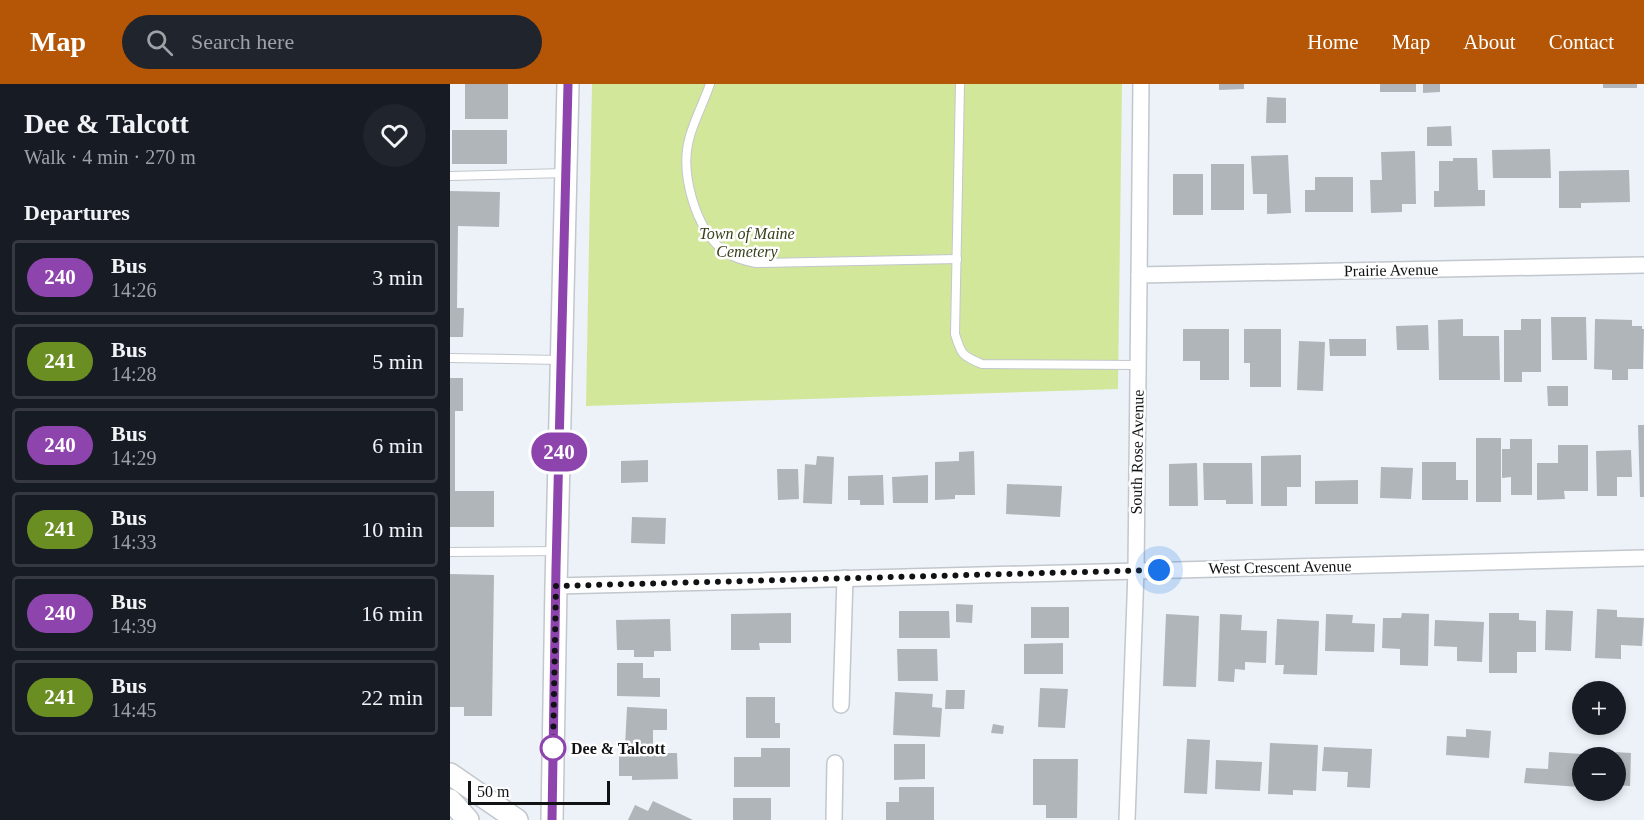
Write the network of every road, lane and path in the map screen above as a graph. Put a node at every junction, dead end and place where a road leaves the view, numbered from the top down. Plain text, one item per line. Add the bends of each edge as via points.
1 (568, 84) edge
2 (710, 84) edge
3 (960, 84) edge
4 (1141, 84) edge
5 (566, 173) junction
6 (450, 176) edge
7 (957, 259) junction
8 (1644, 265) edge
9 (1139, 275) junction
10 (450, 358) edge
11 (561, 360) junction
12 (1138, 365) junction
13 (556, 551) junction
14 (450, 552) edge
15 (1644, 558) edge
16 (1136, 571) junction
17 (845, 578) junction
18 (556, 586) junction
19 (841, 705) dead end
20 (835, 763) dead end
21 (450, 774) edge
22 (450, 800) edge
23 (468, 820) edge
24 (517, 820) edge
25 (552, 820) edge
26 (834, 820) edge
27 (1127, 820) edge

1 - 5 main road
2 - 7 lane via 689,138 688,180 705,228 726,253 756,263
3 - 7 lane
4 - 9 street, South Rose Avenue
5 - 6 lane
5 - 11 main road
7 - 12 lane via 955,334 960,352 971,360 999,365
8 - 9 street, Prairie Avenue
9 - 12 street, South Rose Avenue
10 - 11 lane
11 - 13 main road
12 - 16 street, South Rose Avenue
13 - 14 lane
13 - 18 main road
15 - 16 street, West Crescent Avenue
16 - 17 street, West Crescent Avenue
16 - 27 street, South Rose Avenue
17 - 18 street, West Crescent Avenue
17 - 19 street
18 - 25 main road
20 - 26 street
21 - 24 main road
22 - 23 main road

